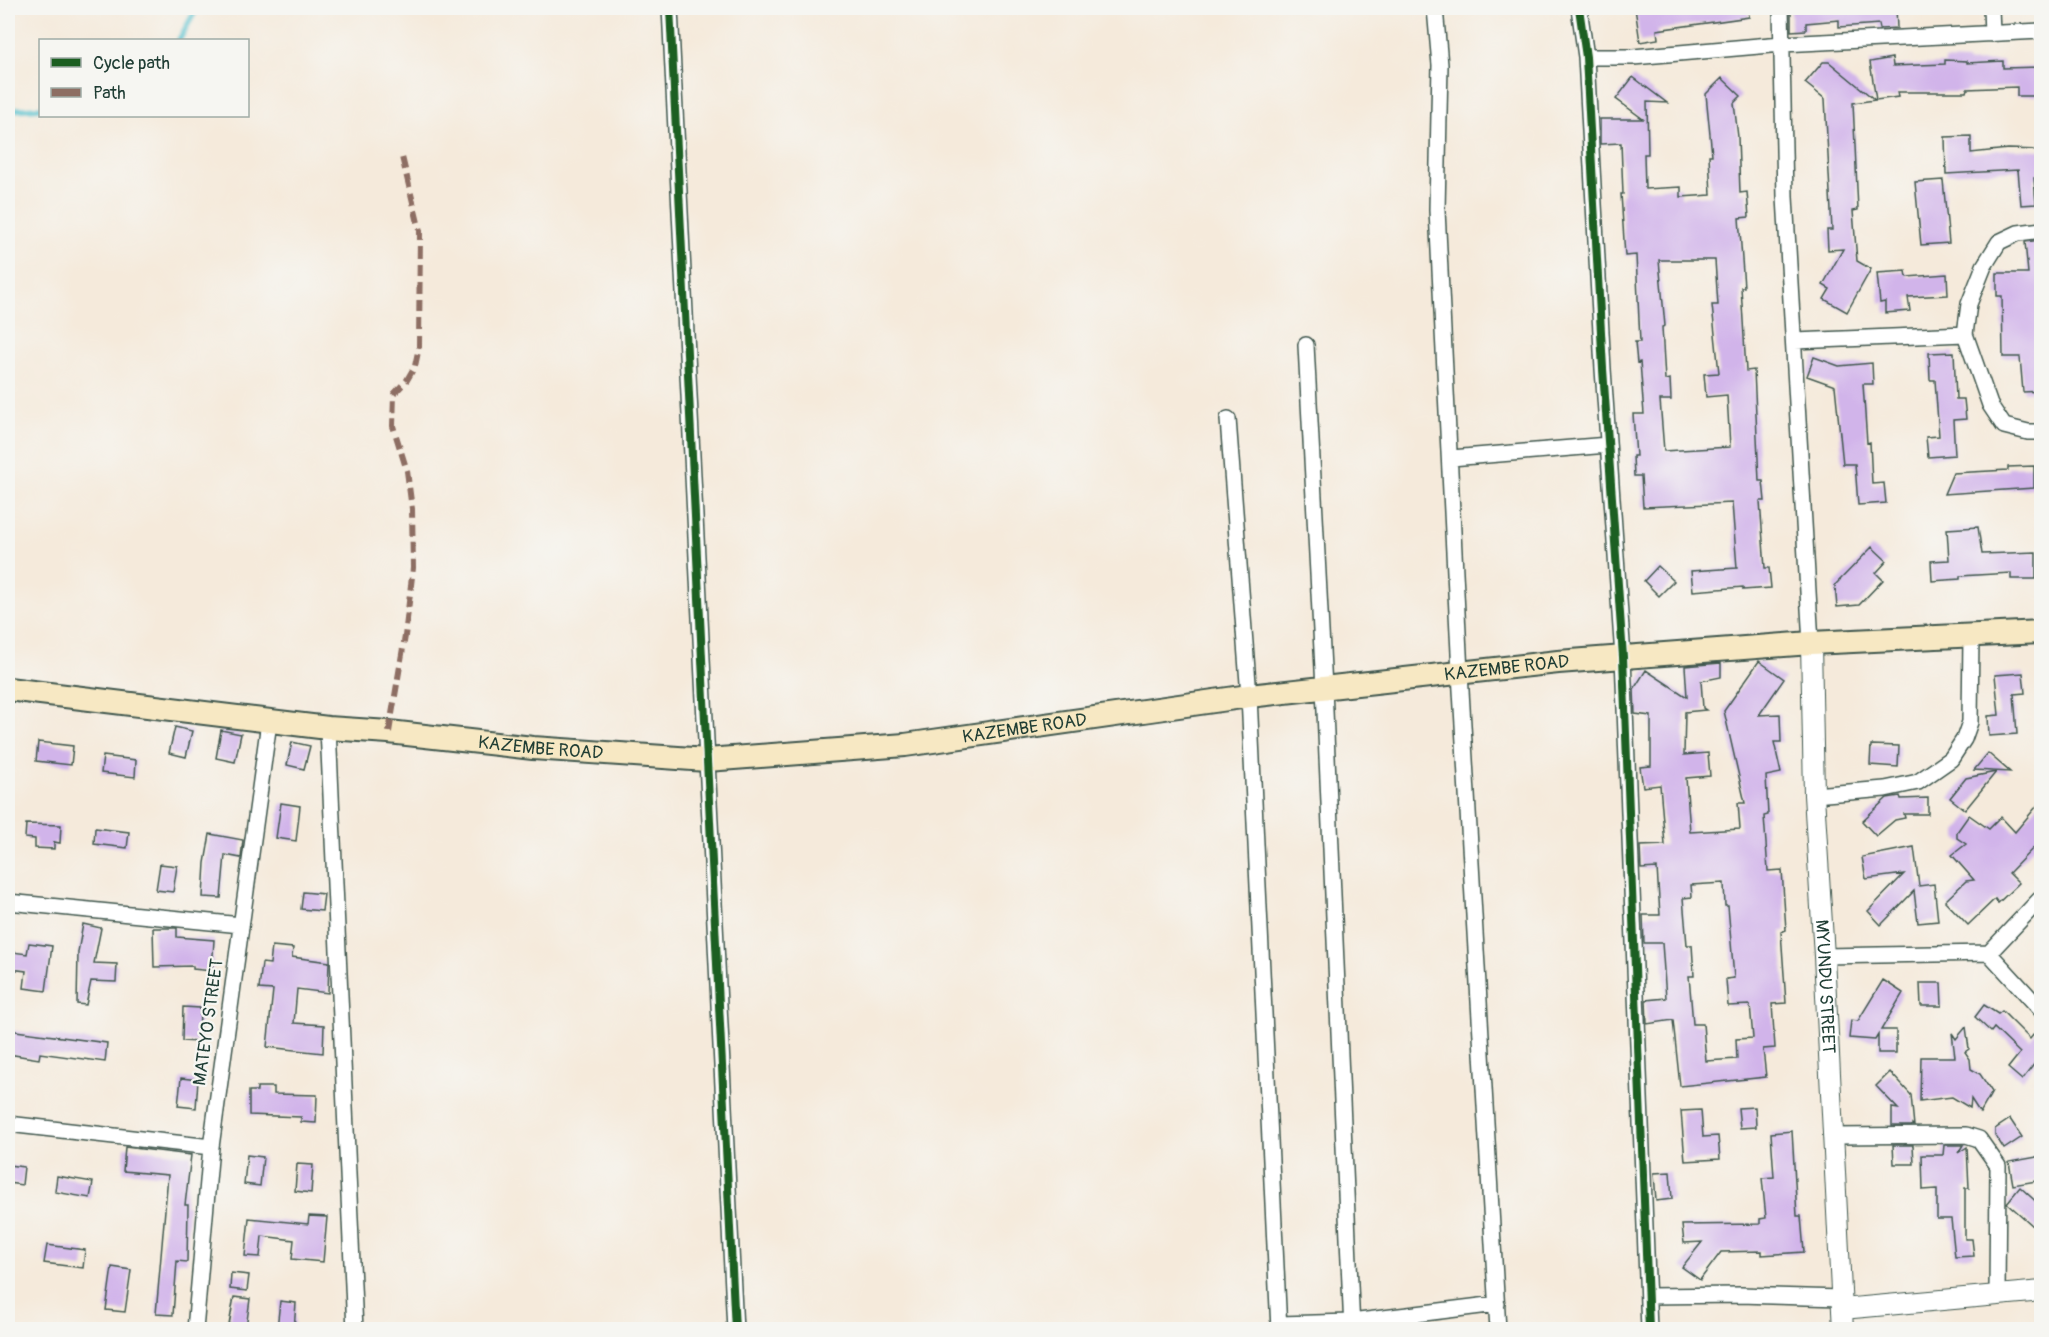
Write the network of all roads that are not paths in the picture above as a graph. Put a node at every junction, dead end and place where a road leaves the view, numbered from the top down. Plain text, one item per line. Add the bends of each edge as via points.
1 (670, 8) edge
2 (1435, 8) edge
3 (1579, 8) edge
4 (1781, 8) edge
5 (1991, 8) edge
6 (2042, 31) edge
7 (1992, 33) junction
8 (1782, 44) junction
9 (1586, 57) junction
10 (2042, 230) edge
11 (1965, 334) junction
12 (1795, 341) junction
13 (1306, 345) dead end
14 (1228, 419) dead end
15 (2042, 432) edge
16 (1608, 445) junction
17 (1451, 458) junction
18 (2042, 632) edge
19 (1971, 637) junction
20 (1811, 643) junction
21 (1623, 657) junction
22 (1460, 673) junction
23 (1324, 688) junction
24 (8, 689) edge
25 (1249, 696) junction
26 (269, 722) junction
27 (328, 728) junction
28 (707, 760) junction
29 (1814, 795) junction
30 (2042, 897) edge
31 (8, 902) edge
32 (242, 925) junction
33 (1989, 953) junction
34 (1824, 956) junction
35 (2042, 1011) edge
36 (8, 1124) edge
37 (1833, 1136) junction
38 (211, 1147) junction
39 (2042, 1291) edge
40 (1997, 1295) junction
41 (1648, 1296) junction
42 (1497, 1304) junction
43 (1841, 1304) junction
44 (1352, 1326) edge
45 (1279, 1327) edge
46 (195, 1329) edge
47 (355, 1329) edge
48 (735, 1329) edge
49 (1498, 1329) edge
50 (1649, 1329) edge
51 (1843, 1329) edge

1 - 28 street
2 - 17 street via 1440,65 1437,210
3 - 9 street
4 - 8 street
5 - 7 street
6 - 7 street
7 - 8 street
8 - 9 street via 1644,57
8 - 12 street via 1785,197
9 - 16 street
10 - 11 street via 2018,233 1999,242 1984,266 1969,304
11 - 12 street
11 - 15 street via 1990,405 2004,426
12 - 20 street
13 - 23 street
14 - 25 street
16 - 17 street
16 - 21 street
17 - 22 street
18 - 19 main road, KAZEMBE ROAD
19 - 20 main road, KAZEMBE ROAD
19 - 29 street via 1970,722 1951,759 1918,782
20 - 21 main road, KAZEMBE ROAD
20 - 29 street, MYUNDU STREET
21 - 22 main road, KAZEMBE ROAD
21 - 41 street
22 - 23 main road, KAZEMBE ROAD
22 - 42 street
23 - 25 main road, KAZEMBE ROAD
23 - 44 street
24 - 26 main road, KAZEMBE ROAD
25 - 28 main road, KAZEMBE ROAD via 905,745
25 - 45 street
26 - 27 main road, KAZEMBE ROAD
26 - 32 street, MATEYO STREET
27 - 28 main road, KAZEMBE ROAD
27 - 47 street
28 - 48 street
29 - 34 street, MYUNDU STREET
30 - 33 street
31 - 32 street
32 - 38 street, MATEYO STREET
33 - 34 street
33 - 35 street
34 - 37 street, MYUNDU STREET
36 - 38 street
37 - 40 street via 1966,1135 1979,1140 1998,1166
37 - 43 street, MYUNDU STREET
38 - 46 street, MATEYO STREET
39 - 40 street
40 - 43 street
41 - 43 street via 1741,1295
41 - 50 street
42 - 44 street
42 - 49 street
43 - 51 street, MYUNDU STREET
44 - 45 street

